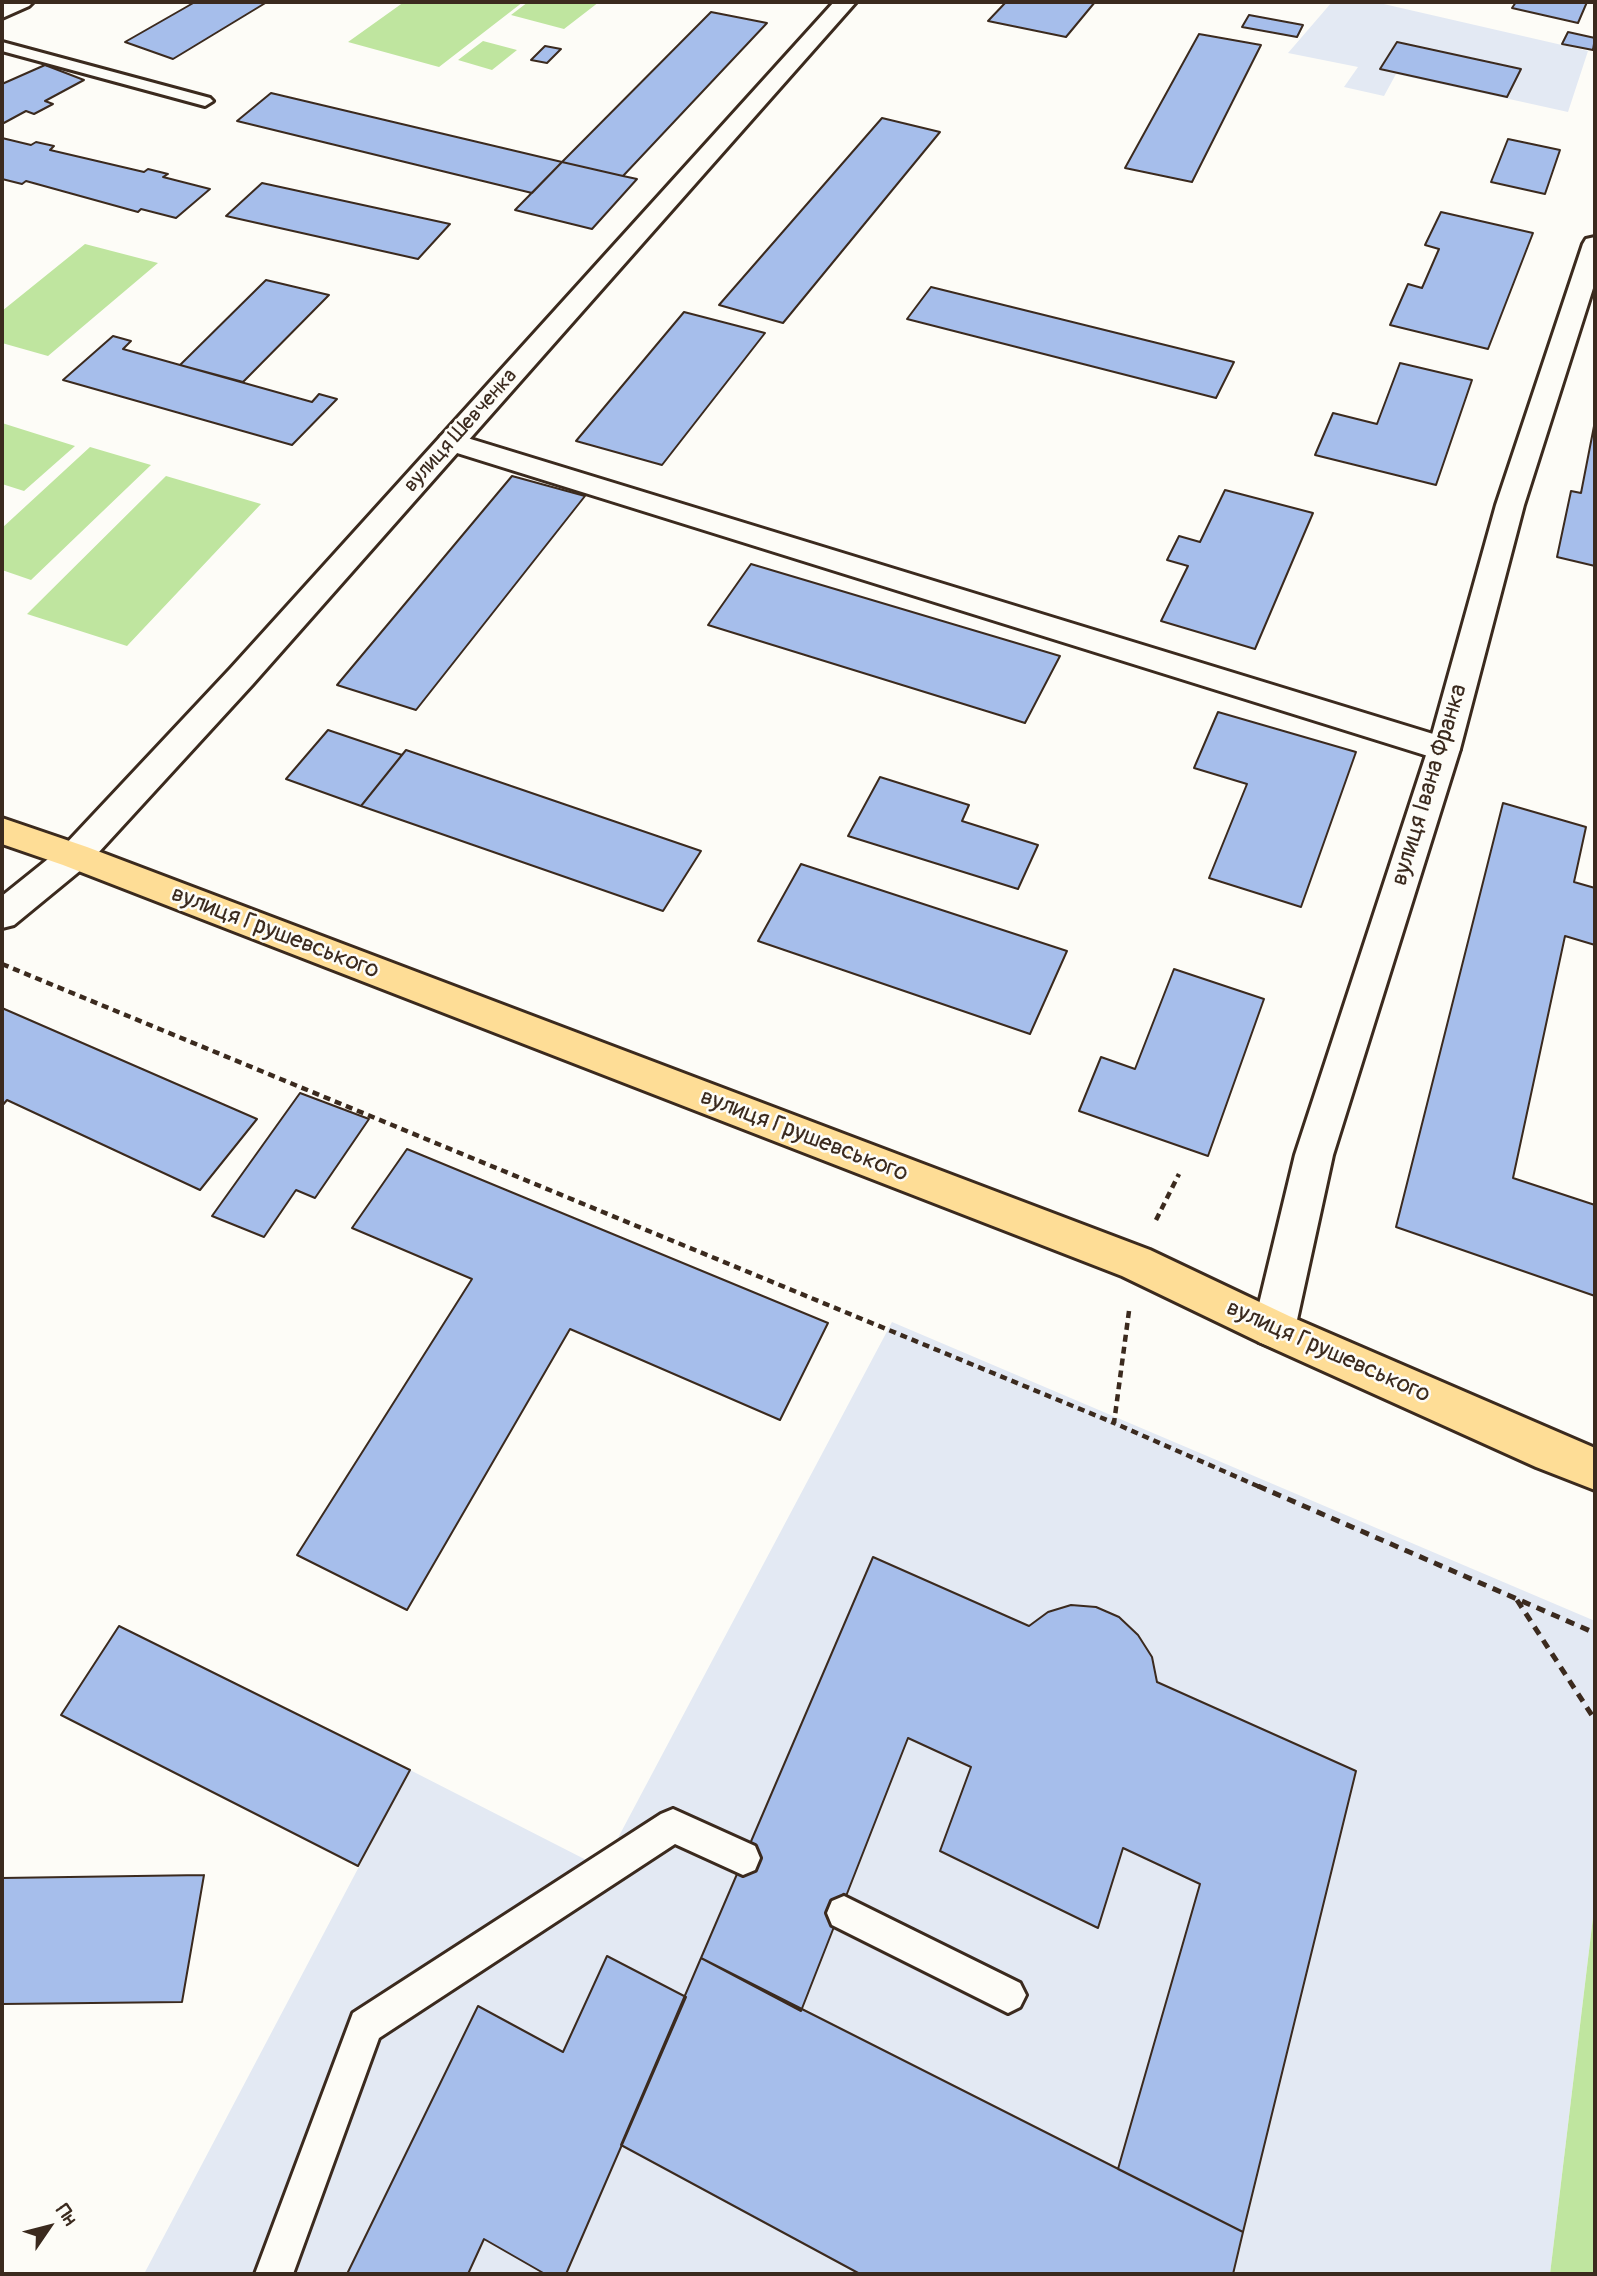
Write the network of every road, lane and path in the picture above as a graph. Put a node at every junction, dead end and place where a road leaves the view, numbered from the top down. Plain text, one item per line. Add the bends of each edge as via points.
1 (22, 2) edge
2 (845, 2) edge
3 (2, 12) edge
4 (2, 46) edge
5 (205, 101) dead end
6 (1595, 244) edge
7 (451, 442) junction
8 (1444, 749) junction
9 (2, 831) edge
10 (75, 856) junction
11 (2, 915) edge
12 (2, 964) edge
13 (1178, 1174) dead end
14 (1136, 1263) junction
15 (1274, 1329) junction
16 (1114, 1423) junction
17 (1595, 1469) edge
18 (1515, 1598) junction
19 (1595, 1633) edge
20 (1595, 1720) edge
21 (743, 1858) dead end
22 (845, 1913) dead end
23 (1008, 1995) dead end
24 (274, 2274) edge

1 - 3 street
2 - 7 street, вулиця Шевченка
4 - 5 lane
6 - 8 street, вулиця Івана Франка via 1510,505
7 - 8 street
7 - 10 street, вулиця Шевченка
8 - 15 street, вулиця Івана Франка via 1314,1155
9 - 10 highway, вулиця Грушевського
10 - 11 street, вулиця Шевченка
10 - 14 highway, вулиця Грушевського
12 - 16 path
13 - 14 path
14 - 15 highway, вулиця Грушевського
14 - 16 path
15 - 17 highway, вулиця Грушевського
16 - 18 path
18 - 19 path
18 - 20 path
21 - 24 lane via 673,1826 366,2026
22 - 23 lane

